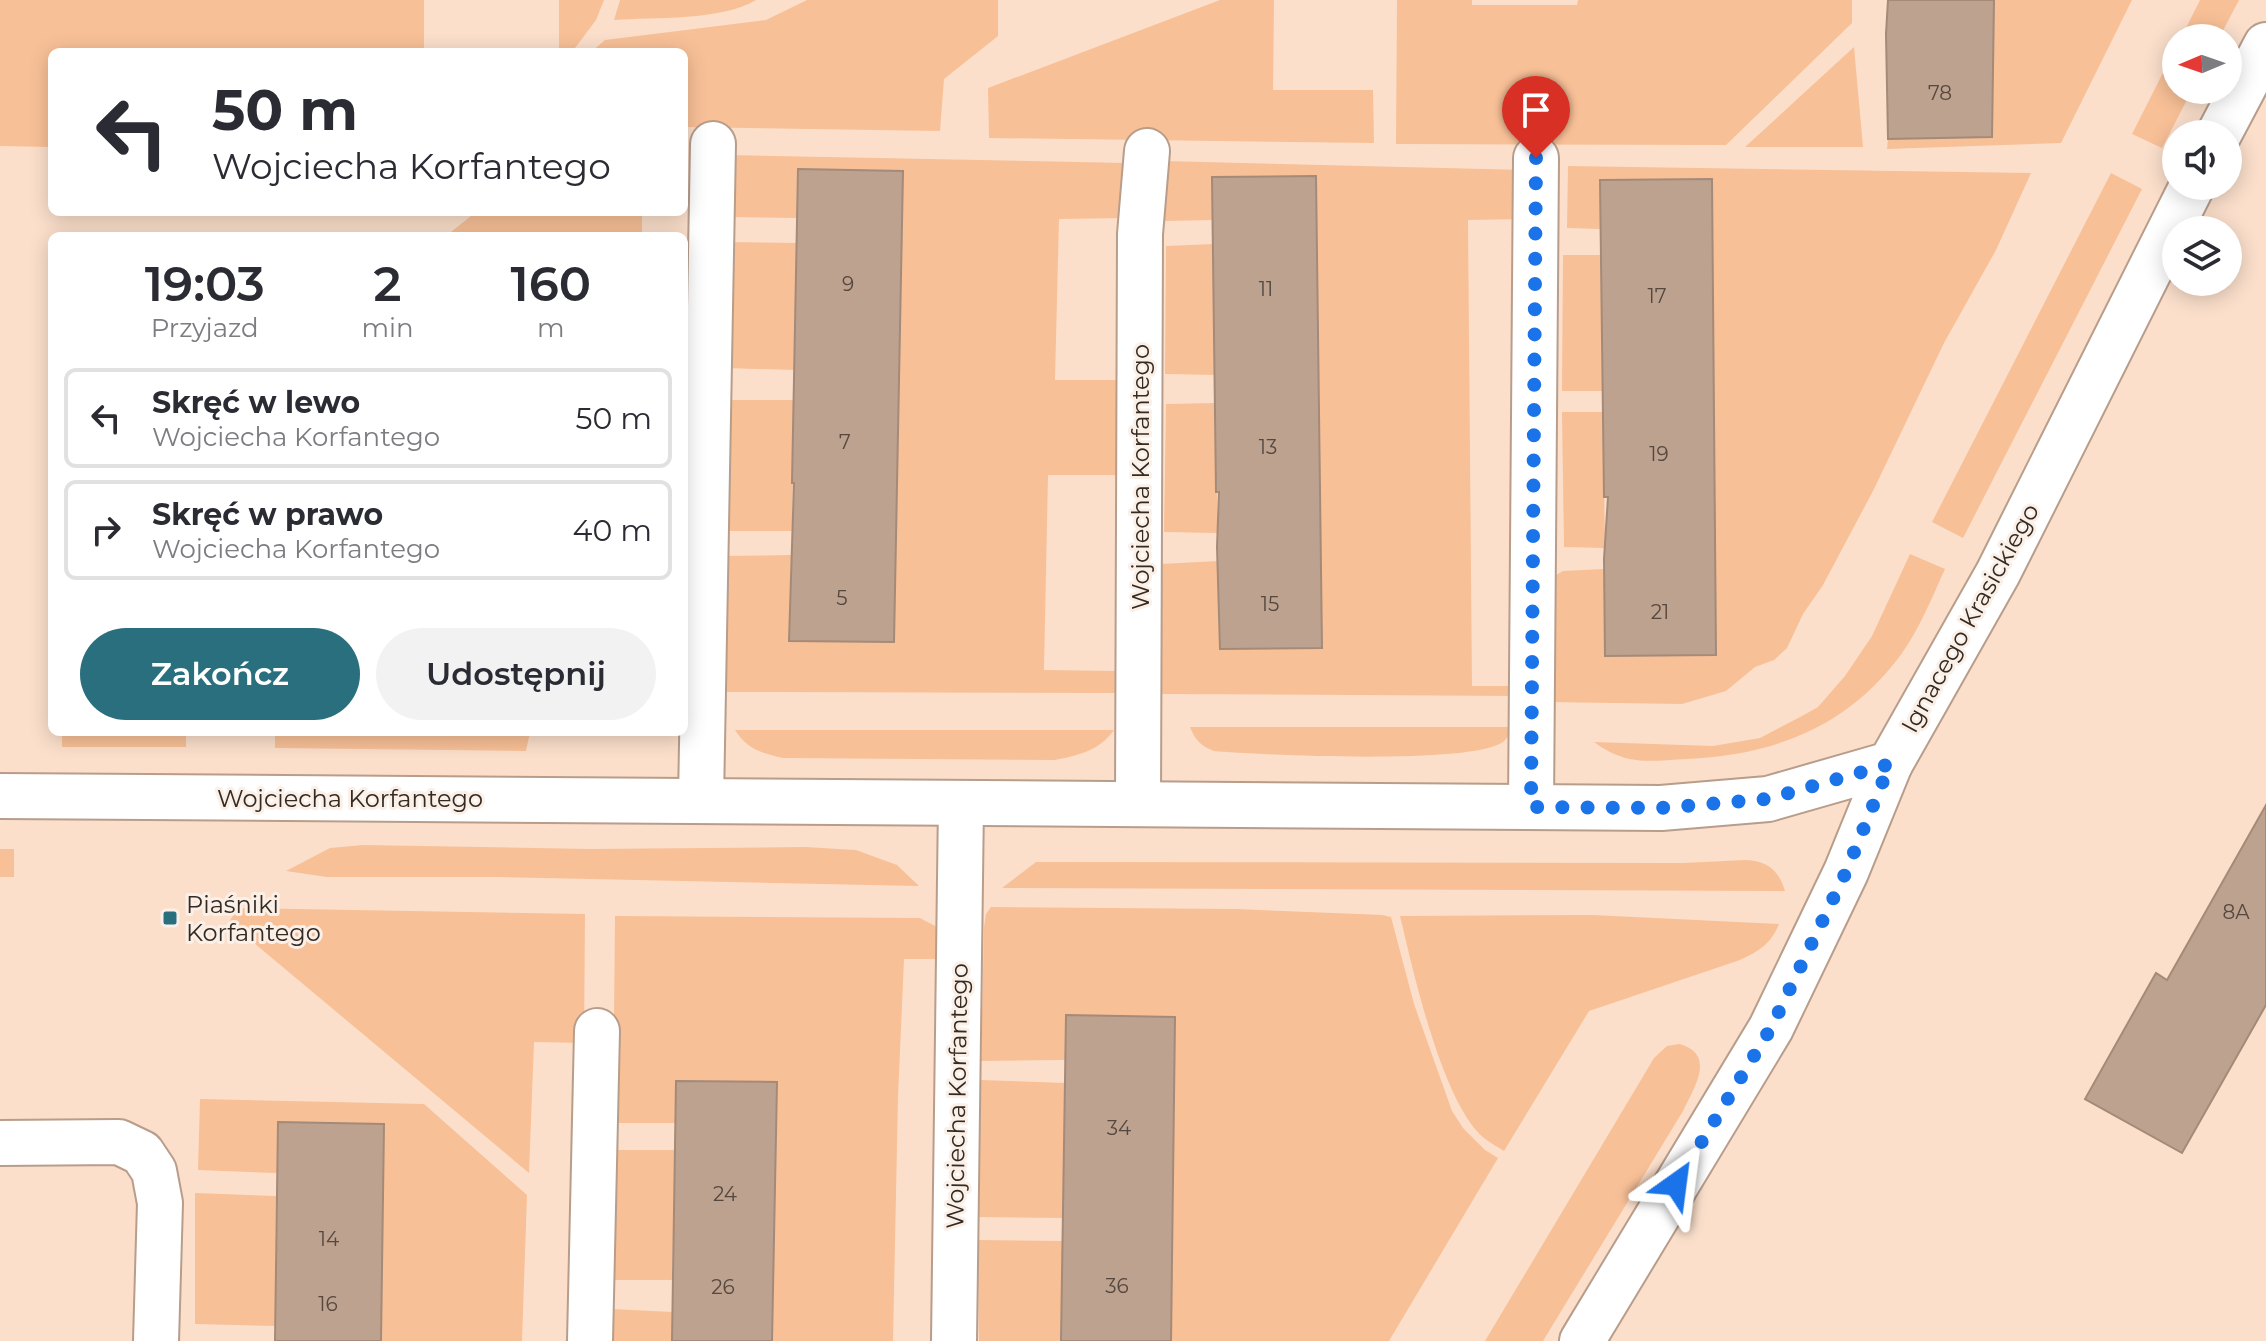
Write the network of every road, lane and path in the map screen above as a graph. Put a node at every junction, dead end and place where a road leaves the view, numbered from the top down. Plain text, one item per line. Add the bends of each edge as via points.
1 (2266, 45) edge
2 (2226, 120) edge
3 (713, 144) dead end
4 (1147, 151) dead end
5 (1536, 158) dead end
6 (2185, 200) edge
7 (1890, 764) junction
8 (0, 796) edge
9 (701, 799) junction
10 (961, 803) junction
11 (1138, 803) junction
12 (1531, 807) junction
13 (597, 1031) dead end
14 (0, 1143) edge
15 (156, 1341) edge
16 (590, 1341) edge
17 (954, 1341) edge
18 (1582, 1341) edge

1 - 2 street
3 - 9 street
4 - 11 street, Wojciecha Korfantego via 1140,234
5 - 12 street
6 - 7 street, Ignacego Krasickiego via 1998,573
7 - 12 street, Wojciecha Korfantego via 1768,799 1661,808
7 - 18 street, Ignacego Krasickiego via 1846,872 1771,1028
8 - 9 street, Wojciecha Korfantego
9 - 10 street, Wojciecha Korfantego
10 - 11 street, Wojciecha Korfantego
10 - 17 street, Wojciecha Korfantego
11 - 12 street, Wojciecha Korfantego
13 - 16 street
14 - 15 street via 119,1142 142,1153 154,1171 160,1203

